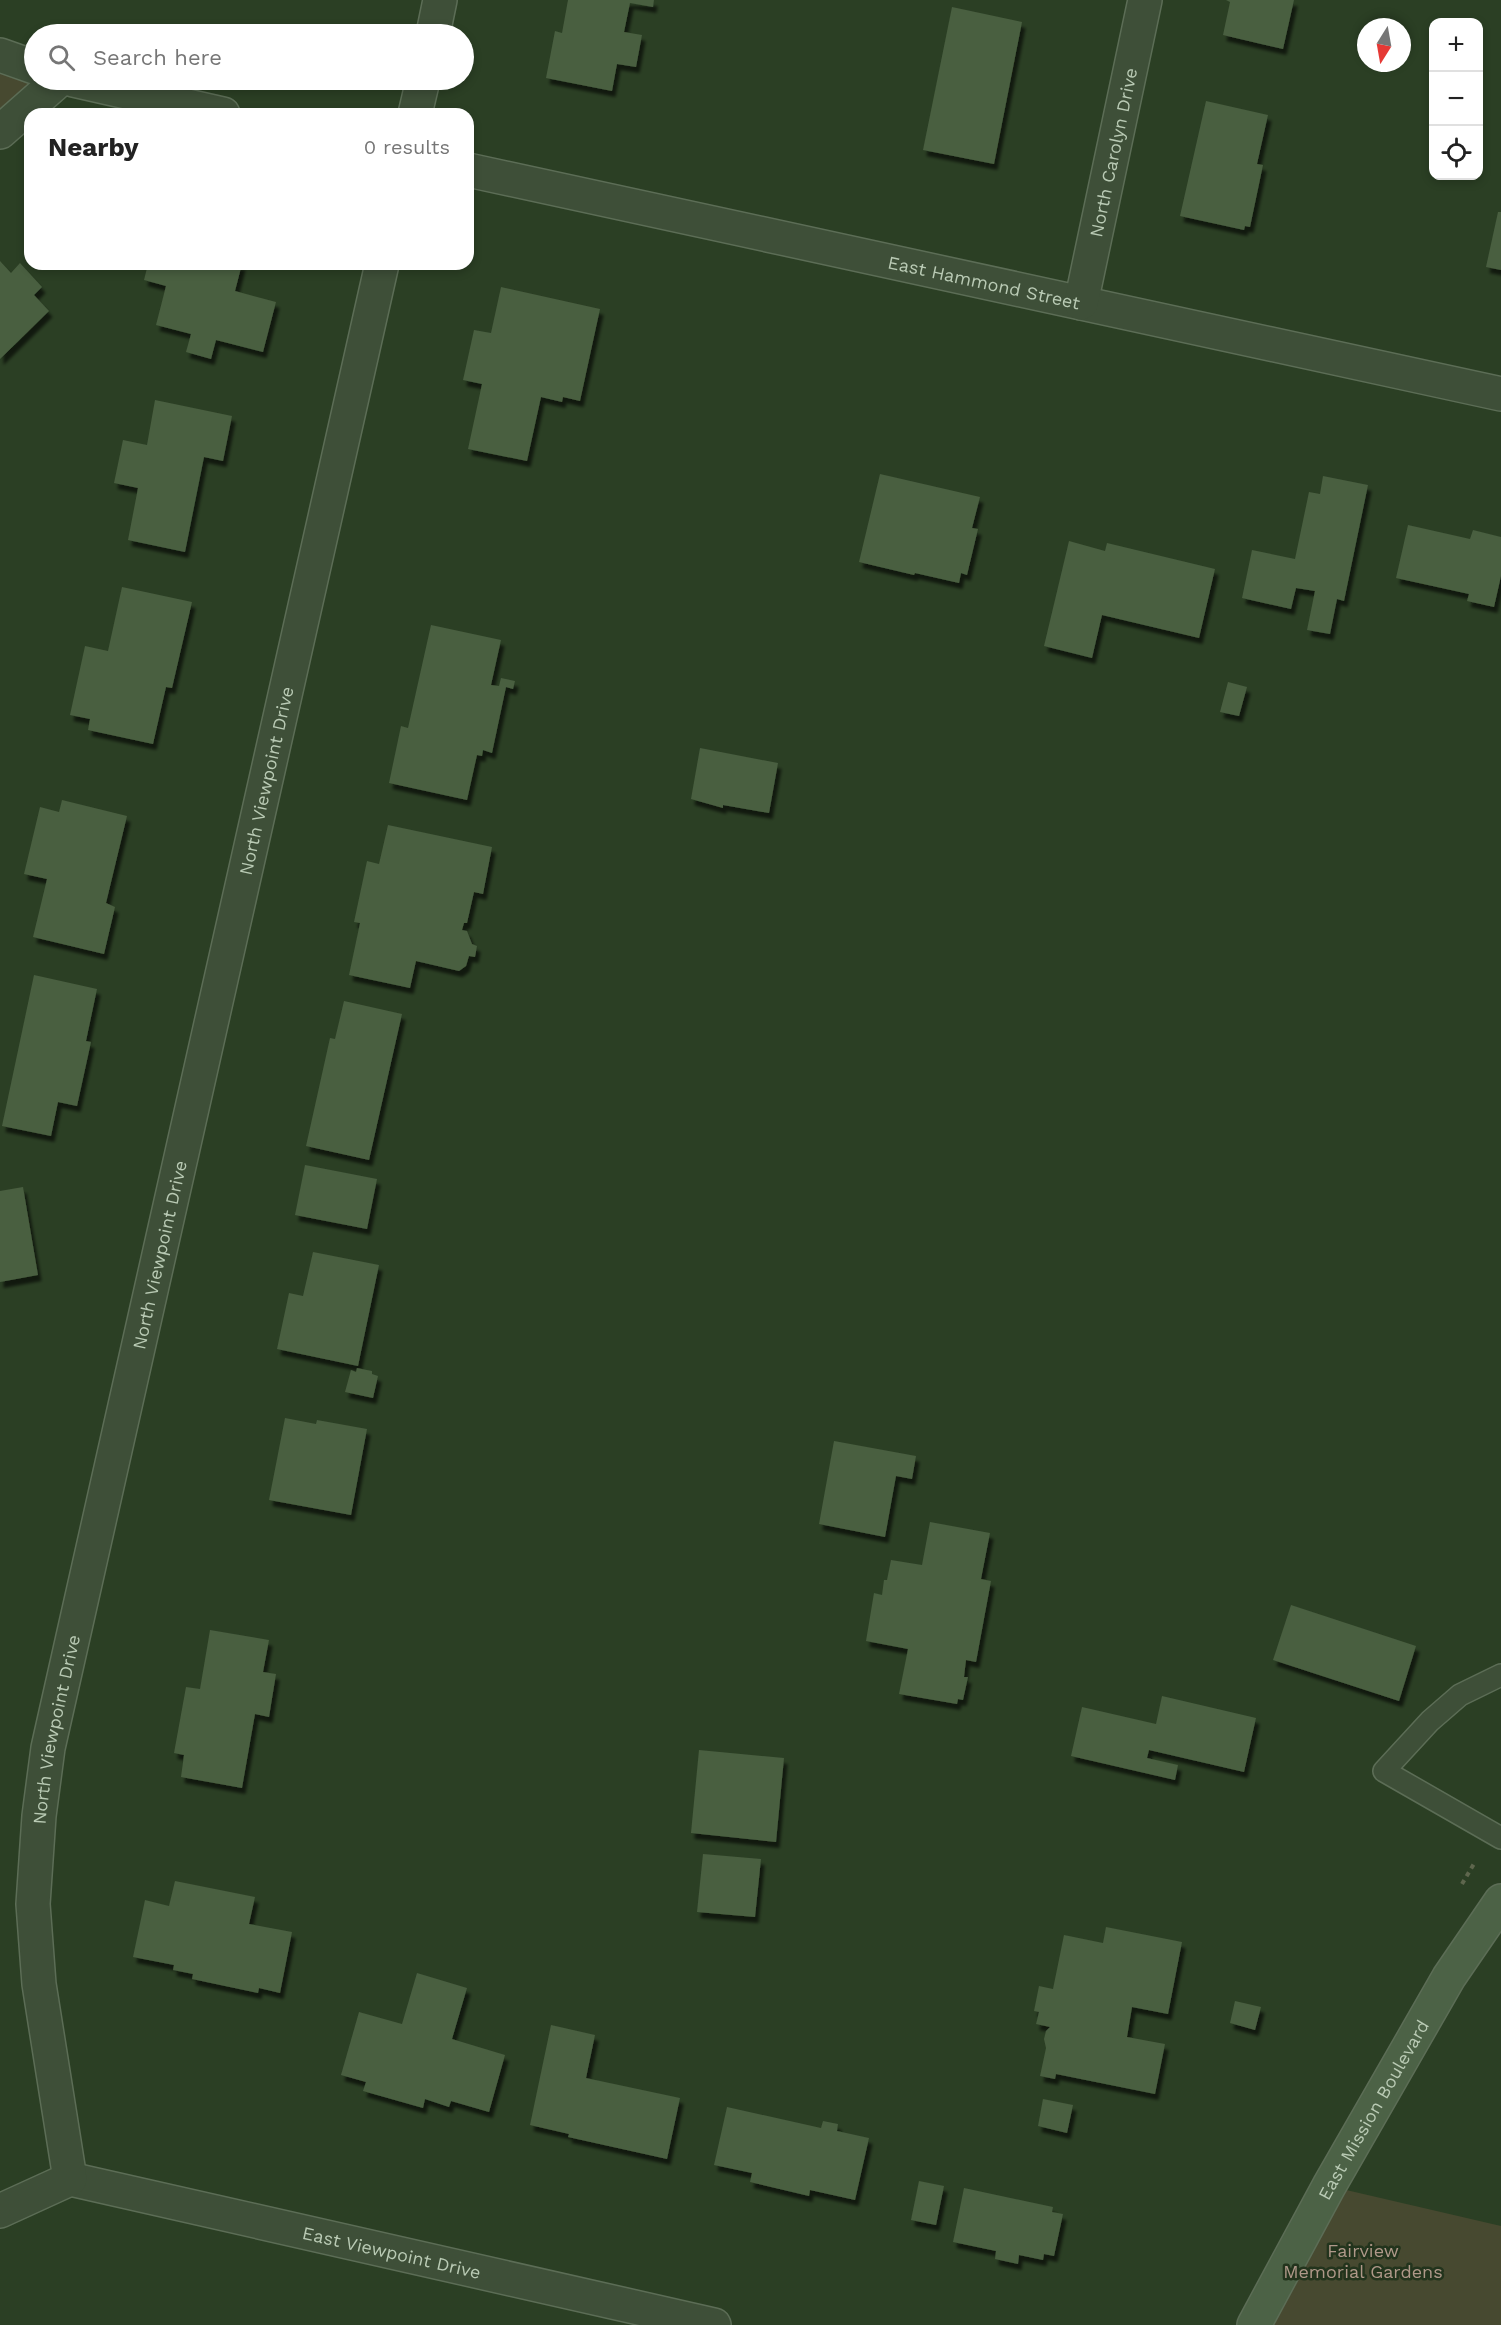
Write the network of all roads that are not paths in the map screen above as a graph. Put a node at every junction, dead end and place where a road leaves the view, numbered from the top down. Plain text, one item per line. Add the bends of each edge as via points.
1 (440, 0) edge
2 (1145, 0) edge
3 (435, 24) edge
4 (0, 54) edge
5 (24, 63) edge
6 (48, 90) edge
7 (117, 90) edge
8 (421, 90) edge
9 (27, 108) edge
10 (197, 108) edge
11 (416, 108) edge
12 (24, 111) edge
13 (0, 132) edge
14 (474, 171) edge
15 (381, 270) edge
16 (1081, 303) junction
17 (1501, 394) edge
18 (1501, 1675) edge
19 (1501, 1838) edge
20 (1501, 1902) edge
21 (70, 2179) junction
22 (0, 2211) edge
23 (714, 2325) edge
24 (1254, 2325) edge

1 - 3 street
2 - 16 street, North Carolyn Drive
4 - 5 street
6 - 9 street
7 - 10 street
8 - 11 street
12 - 13 street
14 - 16 street, East Hammond Street
15 - 21 street, North Viewpoint Drive via 48,1748 33,1904 39,1984
16 - 17 street, East Hammond Street
18 - 19 lane via 1460,1695 1384,1771
20 - 24 main road, East Mission Boulevard via 1444,1987
21 - 22 street
21 - 23 street, East Viewpoint Drive

